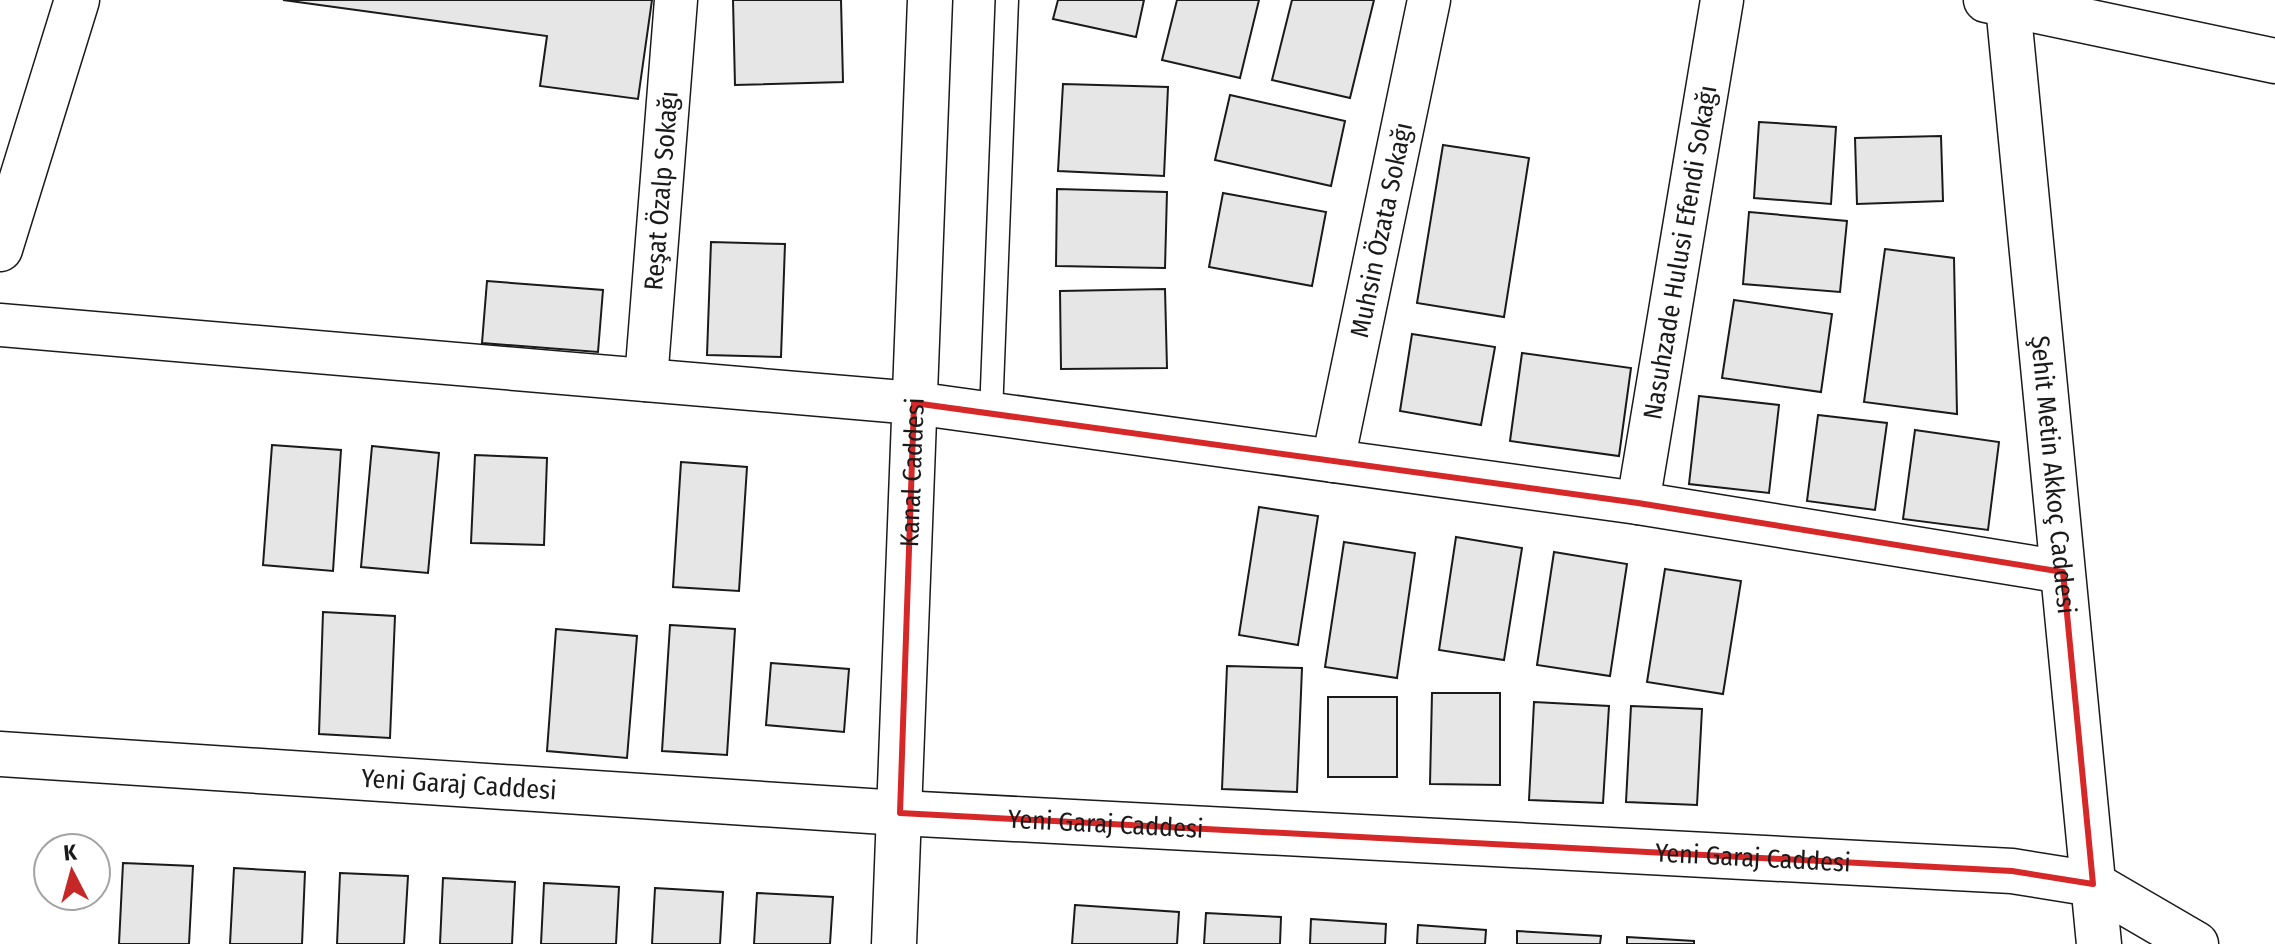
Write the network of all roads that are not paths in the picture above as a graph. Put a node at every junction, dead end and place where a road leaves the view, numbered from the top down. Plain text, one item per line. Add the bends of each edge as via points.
1 (77, 0) edge
2 (676, 0) edge
3 (930, 0) edge
4 (1007, 0) edge
5 (1429, 0) edge
6 (1722, 0) edge
7 (1997, 2) edge
8 (2275, 61) edge
9 (0, 249) edge
10 (0, 325) edge
11 (646, 380) junction
12 (914, 403) junction
13 (991, 414) junction
14 (1333, 461) junction
15 (1638, 503) junction
16 (2063, 572) junction
17 (0, 754) edge
18 (900, 813) junction
19 (2093, 884) junction
20 (894, 944) edge
21 (2099, 944) edge
22 (2196, 944) edge

1 - 9 street
2 - 11 street, Reşat Özalp Sokağı
3 - 12 street, Kanal Caddesi
4 - 13 lane
5 - 14 street, Muhsin Özata Sokağı
6 - 15 street, Nasuhzade Hulusi Efendi Sokağı
7 - 8 street
7 - 16 street, Şehit Metin Akkoç Caddesi
10 - 11 street
11 - 12 street
12 - 13 street
12 - 18 street, Kanal Caddesi
13 - 14 street
14 - 15 street
15 - 16 street
16 - 19 street, Şehit Metin Akkoç Caddesi
17 - 18 street, Yeni Garaj Caddesi
18 - 19 street, Yeni Garaj Caddesi via 1996,870
18 - 20 street, Kanal Caddesi
19 - 21 street, Şehit Metin Akkoç Caddesi
19 - 22 street, Yeni Garaj Caddesi

